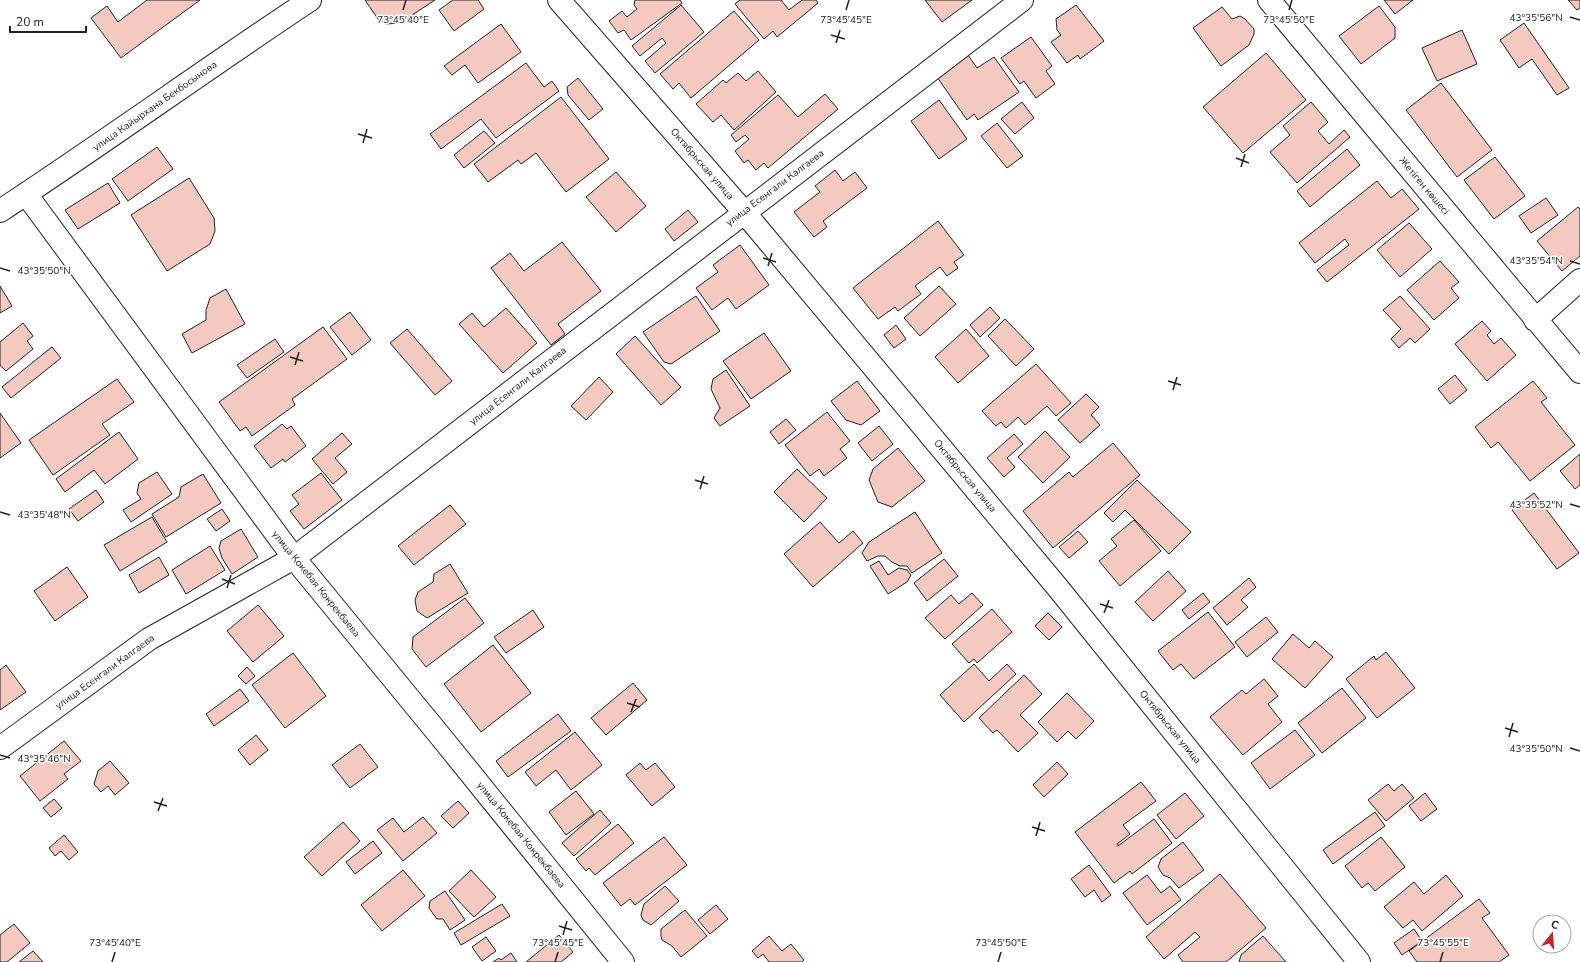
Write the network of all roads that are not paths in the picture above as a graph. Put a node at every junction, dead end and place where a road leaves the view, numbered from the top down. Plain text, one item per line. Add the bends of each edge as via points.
1 (310, 0) edge
2 (559, 0) edge
3 (1022, 0) edge
4 (1270, 0) edge
5 (26, 194) junction
6 (0, 211) edge
7 (744, 212) junction
8 (1580, 280) edge
9 (1535, 320) junction
10 (1580, 372) edge
11 (294, 558) junction
12 (0, 748) edge
13 (623, 962) edge
14 (1359, 962) edge

1 - 5 street, улица Кайырхана Бекбосынова
2 - 7 street, Октябрьская улица
3 - 7 street, улица Есенгали Калгаева
4 - 9 street, Жетіген көшесі
5 - 6 street, улица Кайырхана Бекбосынова
5 - 11 street, улица Кокебая Кокрекбаева
7 - 11 street, улица Есенгали Калгаева
7 - 14 street, Октябрьская улица via 1058,588
8 - 9 street
9 - 10 street, Жетіген көшесі
11 - 12 street, улица Есенгали Калгаева via 149,639
11 - 13 street, улица Кокебая Кокрекбаева

